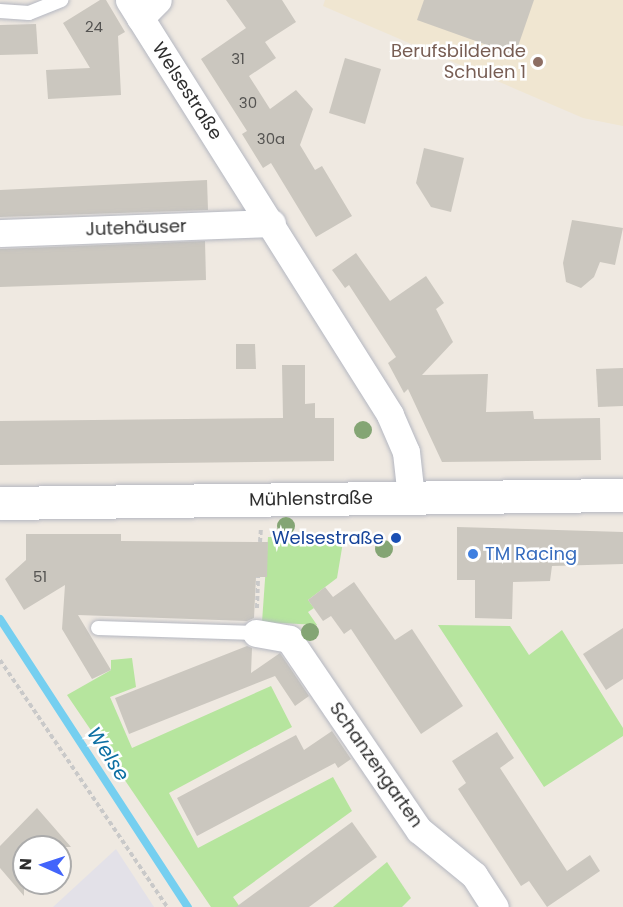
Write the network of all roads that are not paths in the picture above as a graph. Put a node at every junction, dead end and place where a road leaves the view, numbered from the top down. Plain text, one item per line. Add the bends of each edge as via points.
1 (63, 0) edge
2 (142, 6) edge
3 (0, 11) edge
4 (272, 223) junction
5 (0, 233) edge
6 (623, 495) edge
7 (411, 497) junction
8 (0, 503) edge
9 (98, 628) dead end
10 (256, 633) joint
11 (495, 907) edge

1 - 3 lane via 29,13
2 - 4 street, Welsestraße
4 - 5 street, Jutehäuser
4 - 7 street, Welsestraße via 390,415 405,452
6 - 7 main road, Mühlenstraße
7 - 8 main road, Mühlenstraße
9 - 10 lane
10 - 11 street, Schanzengarten via 289,639 419,830 474,875

